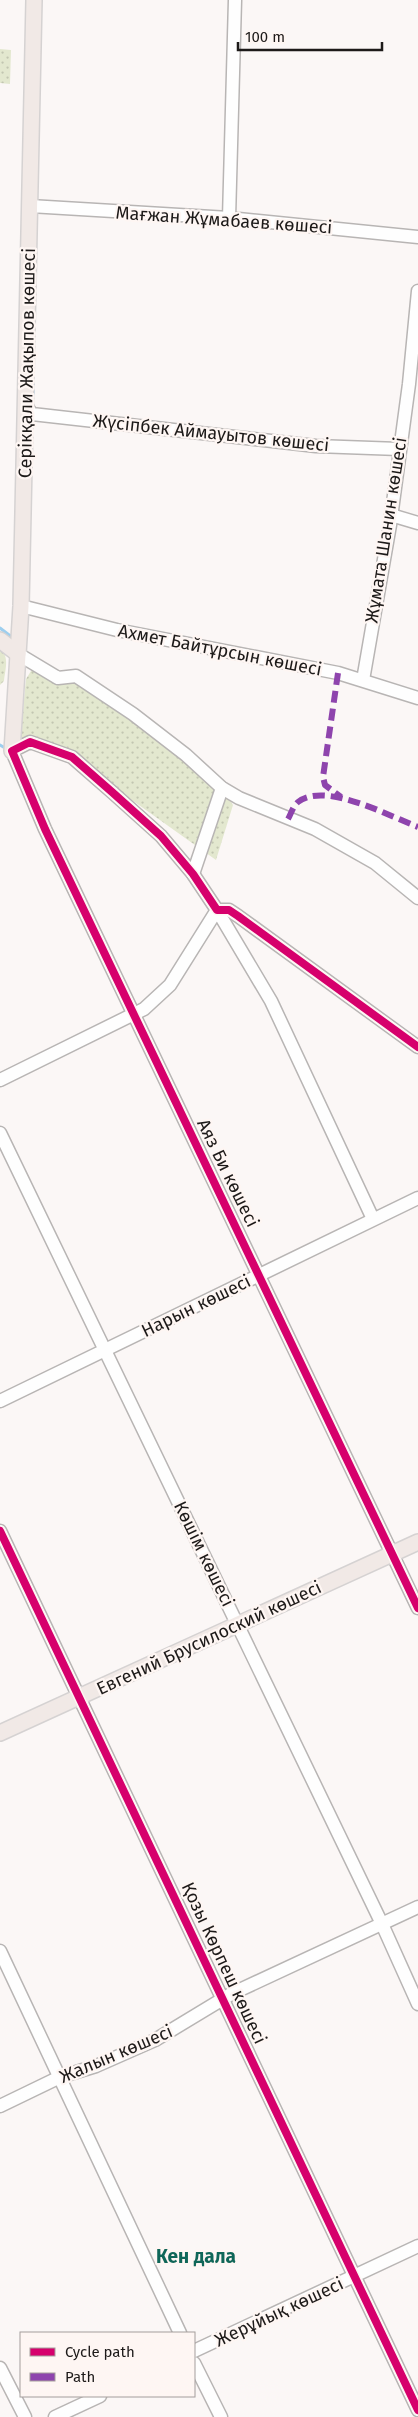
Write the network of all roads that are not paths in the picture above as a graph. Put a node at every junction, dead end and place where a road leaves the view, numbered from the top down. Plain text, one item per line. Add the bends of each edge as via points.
1 (34, 0) edge
2 (235, 0) edge
3 (30, 206) junction
4 (229, 218) junction
5 (418, 237) edge
6 (418, 291) edge
7 (413, 385) edge
8 (27, 406) junction
9 (399, 449) junction
10 (391, 515) junction
11 (418, 523) edge
12 (21, 606) junction
13 (0, 640) edge
14 (18, 654) junction
15 (363, 680) junction
16 (418, 698) edge
17 (4, 729) edge
18 (6, 754) edge
19 (222, 788) junction
20 (193, 874) junction
21 (418, 898) edge
22 (217, 910) junction
23 (135, 1014) junction
24 (418, 1047) edge
25 (0, 1080) edge
26 (0, 1133) edge
27 (418, 1198) edge
28 (374, 1219) junction
29 (260, 1274) junction
30 (106, 1351) junction
31 (0, 1401) edge
32 (0, 1531) edge
33 (418, 1542) edge
34 (392, 1554) junction
35 (418, 1608) edge
36 (238, 1624) junction
37 (80, 1697) junction
38 (0, 1733) edge
39 (418, 1906) edge
40 (382, 1924) junction
41 (0, 1951) edge
42 (224, 1998) junction
43 (418, 2004) edge
44 (60, 2077) junction
45 (0, 2106) edge
46 (418, 2246) edge
47 (356, 2277) junction
48 (180, 2332) edge
49 (195, 2351) edge
50 (195, 2365) edge
51 (0, 2368) edge
52 (98, 2397) edge
53 (418, 2410) edge
54 (25, 2417) edge
55 (55, 2417) edge
56 (220, 2417) edge

1 - 3 main road, Серікқали Жақыпов көшесі
2 - 4 street
3 - 4 street, Мағжан Жұмабаев көшесі
3 - 8 main road, Серікқали Жақыпов көшесі
4 - 5 street, Мағжан Жұмабаев көшесі
6 - 7 street, Жұмата Шанин көшесі
7 - 9 street, Жұмата Шанин көшесі
8 - 9 street, Жүсіпбек Аймауытов көшесі via 32,414 316,446
8 - 12 main road, Серікқали Жақыпов көшесі
9 - 10 street, Жұмата Шанин көшесі
10 - 11 street
10 - 15 street, Жұмата Шанин көшесі
12 - 14 main road, Серікқали Жақыпов көшесі
12 - 15 street, Ахмет Байтұрсын көшесі via 117,630
13 - 14 main road
14 - 17 main road, Серікқали Жақыпов көшесі
14 - 19 street via 58,678 76,676 133,714
15 - 16 street, Ахмет Байтұрсын көшесі
17 - 18 main road, Серікқали Жақыпов көшесі
18 - 20 street via 30,742 72,757 161,836
18 - 23 street, Аяз Би көшесі
19 - 20 street
19 - 21 street via 315,829 376,863
20 - 22 street
22 - 23 street via 170,986
22 - 24 street via 229,910 238,916
22 - 28 street via 271,1001
23 - 25 street
23 - 29 street, Аяз Би көшесі
26 - 30 street, Көшім көшесі
27 - 28 street, Нарын көшесі
28 - 29 street, Нарын көшесі
29 - 30 street, Нарын көшесі
29 - 34 street, Аяз Би көшесі
30 - 31 street, Нарын көшесі
30 - 36 street, Көшім көшесі
32 - 37 street, Қозы Көрпеш көшесі
33 - 34 main road, Евгений Брусилоский көшесі
34 - 35 street, Аяз Би көшесі
34 - 36 main road, Евгений Брусилоский көшесі
36 - 37 main road, Евгений Брусилоский көшесі
36 - 40 street, Көшім көшесі
37 - 38 main road, Евгений Брусилоский көшесі
37 - 42 street, Қозы Көрпеш көшесі
39 - 40 street, Жалын көшесі
40 - 42 street, Жалын көшесі
40 - 43 street, Көшім көшесі
41 - 44 street
42 - 44 street, Жалын көшесі via 155,2040 96,2066
42 - 47 street, Қозы Көрпеш көшесі
44 - 45 street, Жалын көшесі
44 - 48 street
46 - 47 street, Жерұйық көшесі
47 - 49 street, Жерұйық көшесі
47 - 53 street, Қозы Көрпеш көшесі
50 - 56 street
51 - 54 street
52 - 55 street

